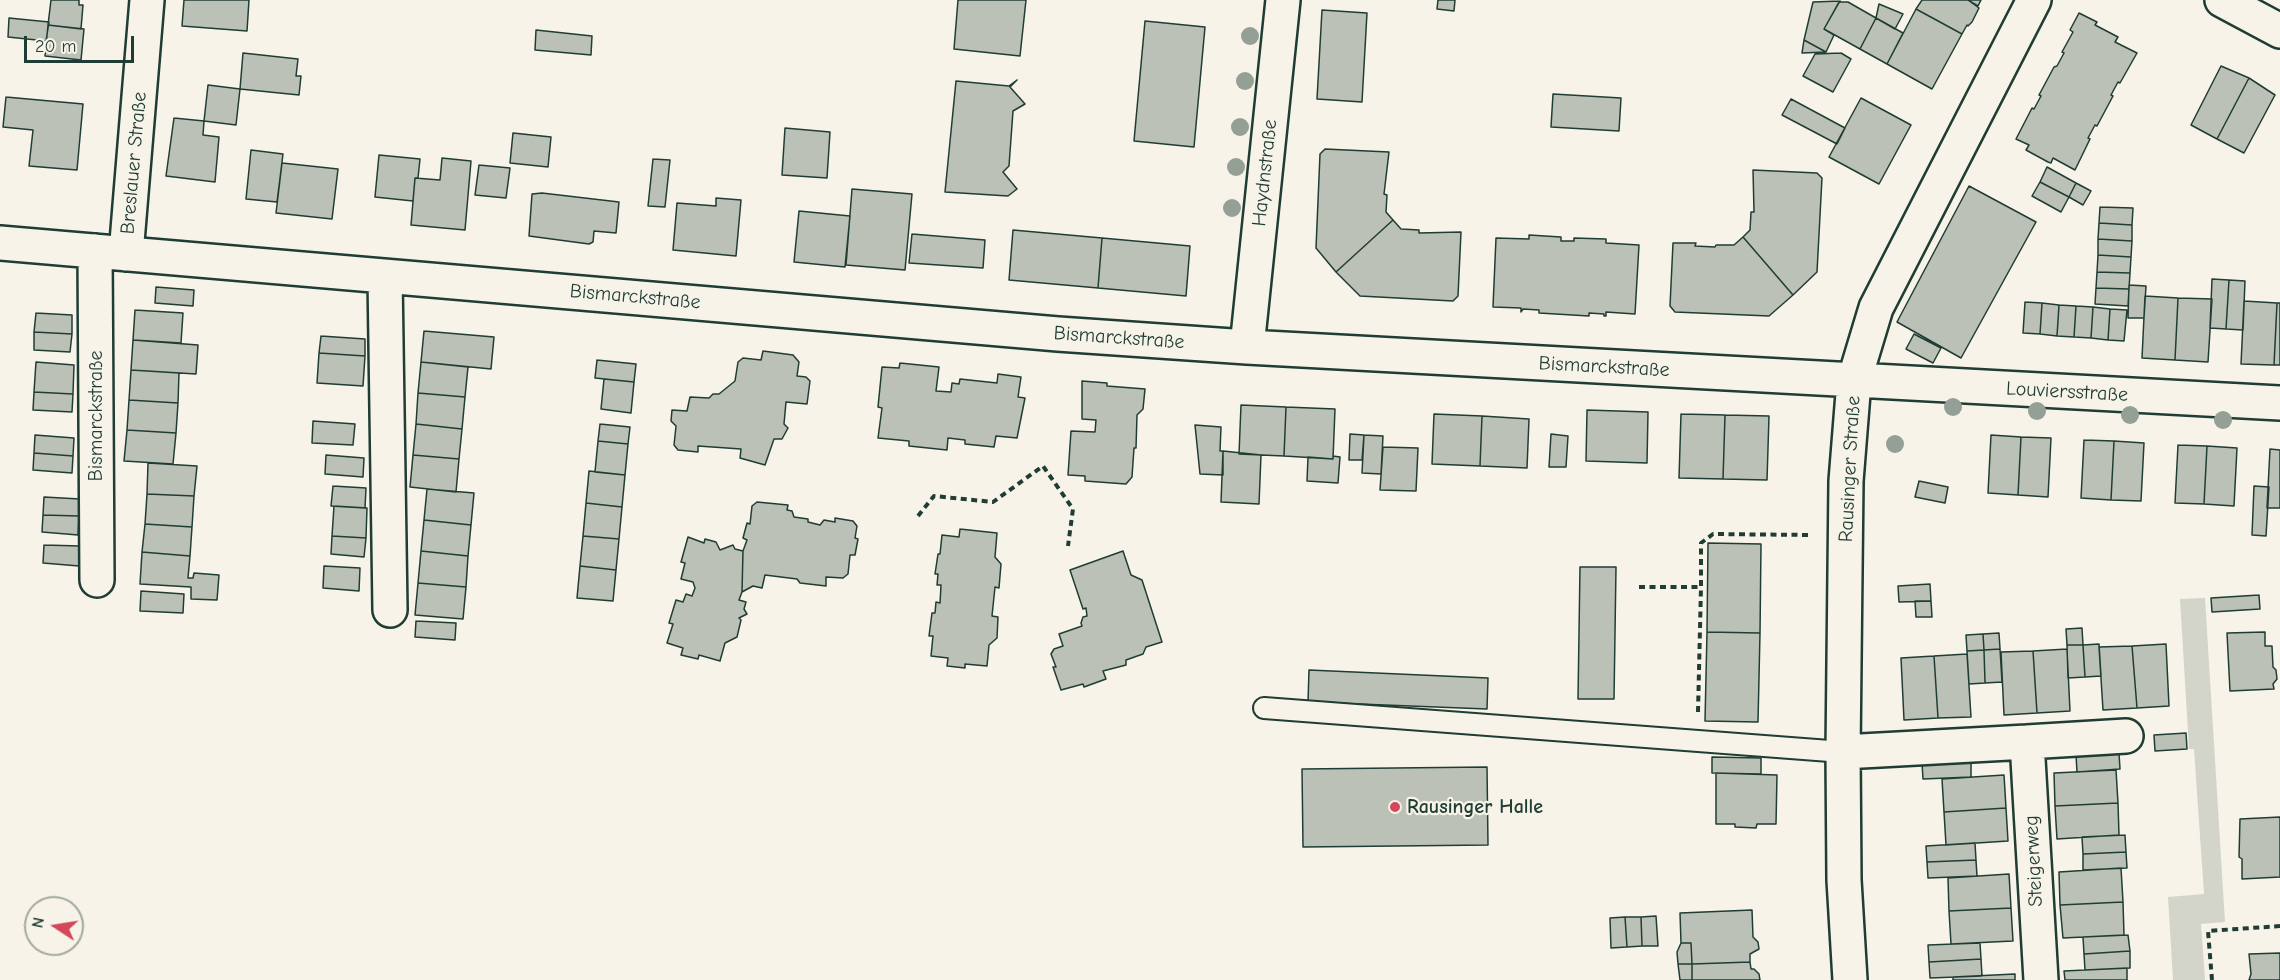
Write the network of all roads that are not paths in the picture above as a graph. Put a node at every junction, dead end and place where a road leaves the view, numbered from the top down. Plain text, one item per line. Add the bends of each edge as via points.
1 (147, 0) edge
2 (1283, 0) edge
3 (2034, 0) edge
4 (2222, 0) edge
5 (2280, 31) edge
6 (0, 243) edge
7 (111, 252) junction
8 (385, 277) junction
9 (1247, 347) junction
10 (1854, 381) junction
11 (2280, 403) edge
12 (97, 580) dead end
13 (390, 610) dead end
14 (1264, 708) dead end
15 (2126, 736) dead end
16 (2027, 742) junction
17 (1843, 752) junction
18 (1850, 980) edge
19 (2041, 980) edge

1 - 7 street, Breslauer Straße
2 - 9 street, Haydnstraße
3 - 10 street, Rausinger Straße via 1876,308
4 - 5 street
6 - 7 street, Bismarckstraße
7 - 8 street, Bismarckstraße
7 - 12 street, Bismarckstraße
8 - 9 street, Bismarckstraße
8 - 13 street
9 - 10 street, Bismarckstraße
10 - 11 street, Louviersstraße
10 - 17 street, Rausinger Straße via 1846,481
14 - 17 lane
15 - 16 street
16 - 17 street
16 - 19 street, Steigerweg
17 - 18 street, Rausinger Straße

